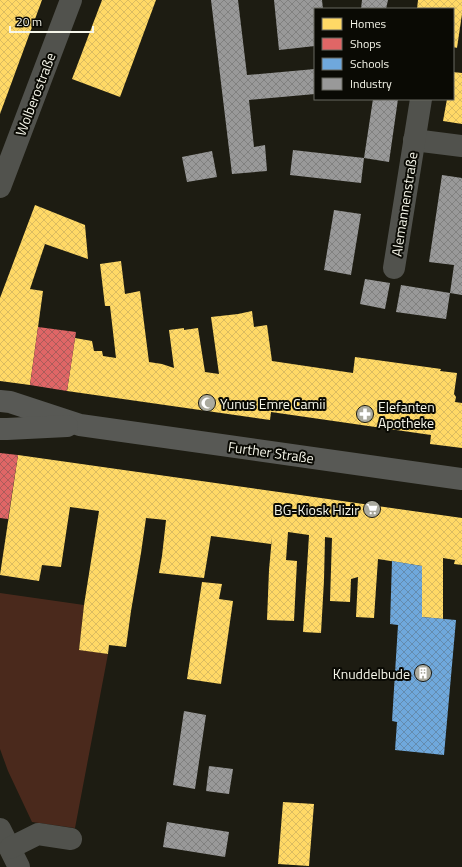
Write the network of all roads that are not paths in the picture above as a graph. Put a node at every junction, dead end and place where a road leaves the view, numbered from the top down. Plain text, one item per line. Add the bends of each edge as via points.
1 (71, 0) edge
2 (420, 100) edge
3 (414, 140) junction
4 (462, 146) edge
5 (0, 187) edge
6 (394, 268) dead end
7 (0, 401) edge
8 (80, 425) junction
9 (0, 429) edge
10 (462, 479) edge
11 (71, 839) dead end
12 (9, 848) edge

1 - 5 street, Wolberostraße
2 - 3 street, Alemannenstraße
3 - 4 street, Alemannenstraße
3 - 6 street, Alemannenstraße
7 - 8 main road, Further Straße
8 - 9 main road, Further Straße
8 - 10 main road, Further Straße
11 - 12 street via 38,834

